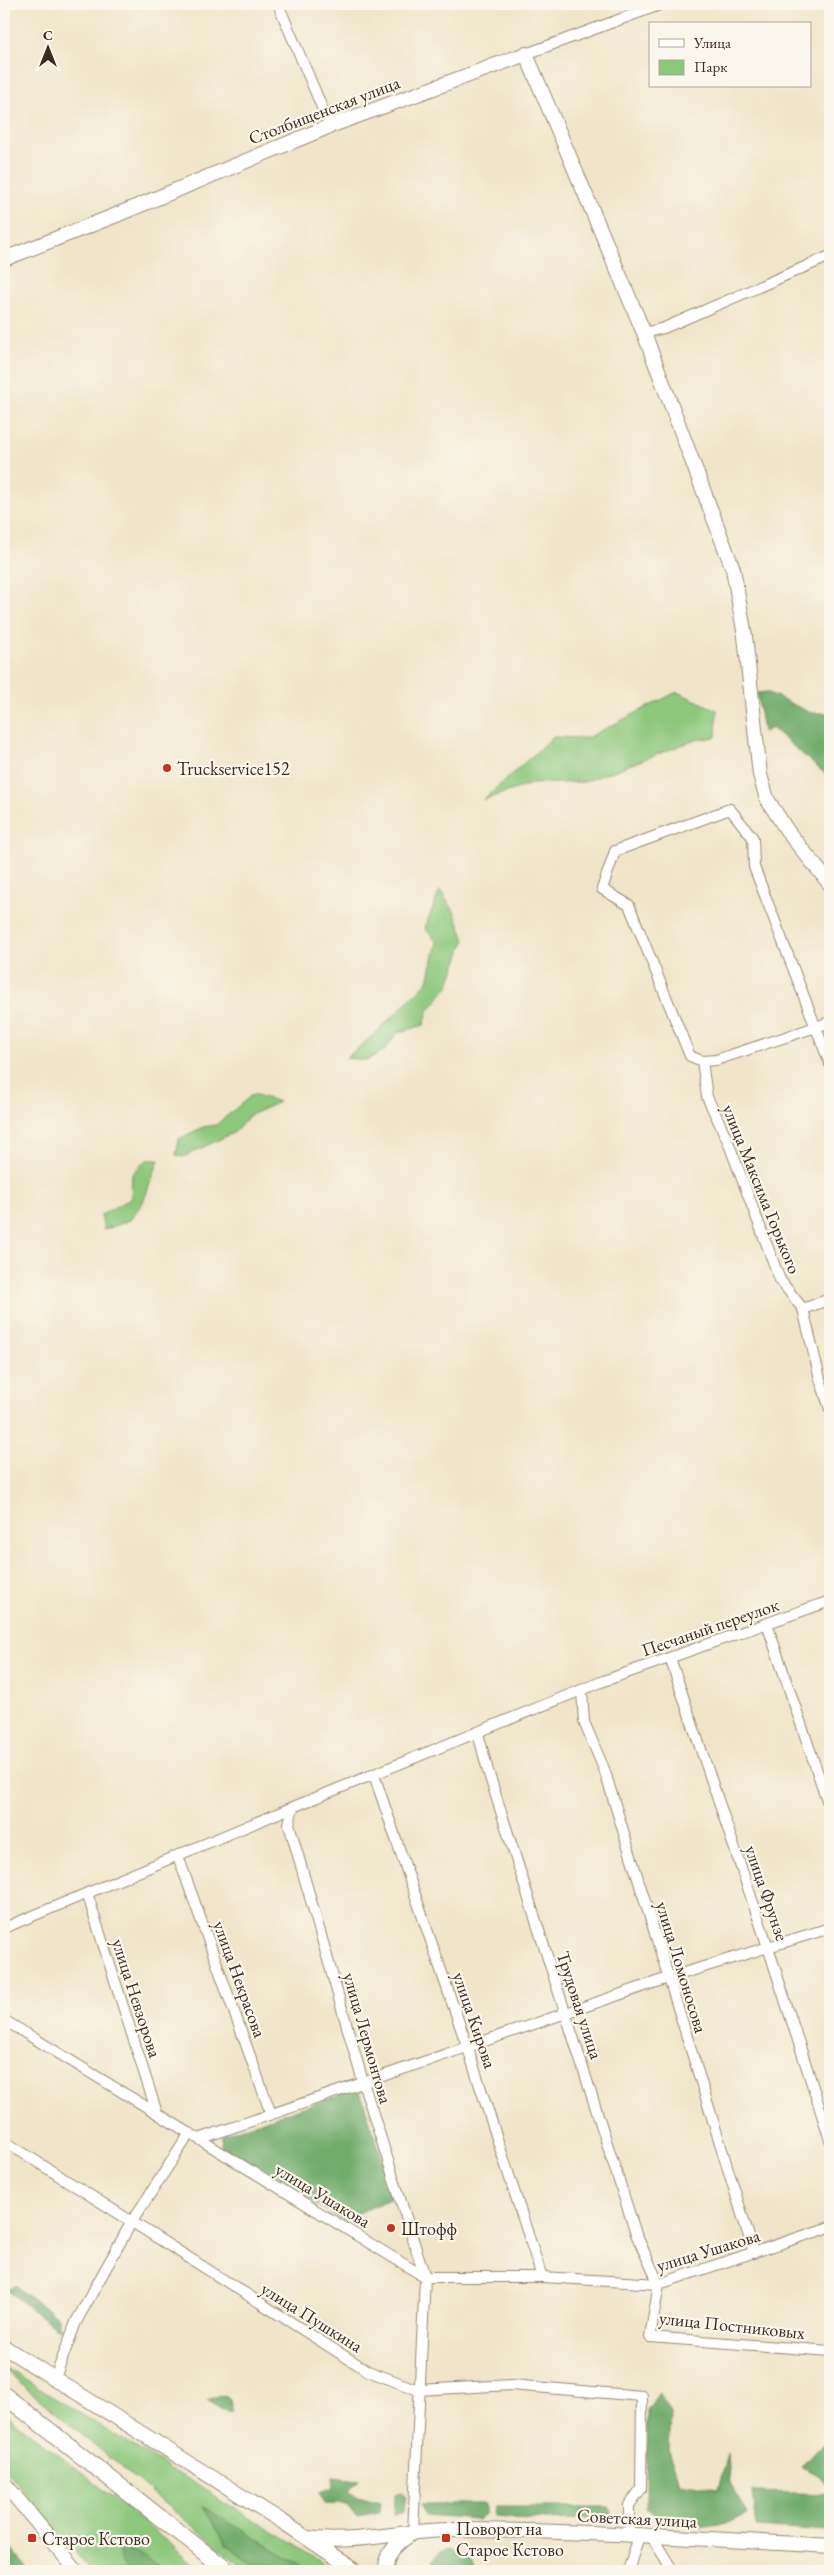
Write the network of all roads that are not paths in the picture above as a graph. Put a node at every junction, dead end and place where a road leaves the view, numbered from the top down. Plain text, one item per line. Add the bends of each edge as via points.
1 (278, 4) edge
2 (662, 4) edge
3 (526, 54) junction
4 (330, 126) junction
5 (830, 256) edge
6 (4, 259) edge
7 (644, 333) junction
8 (830, 884) edge
9 (830, 1022) edge
10 (816, 1027) junction
11 (702, 1062) junction
12 (830, 1064) edge
13 (830, 1299) edge
14 (803, 1309) junction
15 (830, 1409) edge
16 (830, 1601) edge
17 (768, 1624) junction
18 (670, 1658) junction
19 (582, 1690) junction
20 (478, 1733) junction
21 (374, 1775) junction
22 (293, 1807) junction
23 (830, 1809) edge
24 (178, 1856) junction
25 (87, 1892) junction
26 (4, 1928) edge
27 (830, 1928) edge
28 (768, 1947) junction
29 (668, 1978) junction
30 (566, 2014) junction
31 (4, 2020) edge
32 (468, 2046) junction
33 (363, 2082) junction
34 (157, 2113) junction
35 (271, 2114) junction
36 (194, 2136) junction
37 (830, 2140) edge
38 (4, 2141) edge
39 (131, 2223) junction
40 (830, 2228) edge
41 (754, 2253) junction
42 (425, 2276) junction
43 (542, 2277) junction
44 (659, 2284) junction
45 (4, 2347) edge
46 (830, 2351) edge
47 (55, 2378) junction
48 (418, 2390) junction
49 (4, 2395) edge
50 (4, 2483) edge
51 (413, 2532) junction
52 (640, 2536) junction
53 (307, 2538) junction
54 (830, 2546) edge
55 (76, 2571) edge
56 (228, 2571) edge
57 (356, 2571) edge
58 (386, 2571) edge
59 (628, 2571) edge
60 (673, 2571) edge

1 - 4 street
2 - 3 street, Столбищенская улица
3 - 4 street, Столбищенская улица
3 - 7 street
4 - 6 street, Столбищенская улица
5 - 7 street via 750,293
7 - 8 street via 733,569 745,636 760,775 767,798
9 - 10 street
10 - 11 street
10 - 11 street via 754,867 753,838 730,809 615,851 602,889 629,905 690,1056
10 - 12 street
11 - 14 street, улица Максима Горького via 707,1097 727,1139 780,1280
13 - 14 street
14 - 15 street, улица Максима Горького
16 - 17 street, Песчаный переулок
17 - 18 street, Песчаный переулок
17 - 23 street
18 - 19 street, Песчаный переулок
18 - 28 street, улица Фрунзе
19 - 20 street, Песчаный переулок
19 - 29 street, улица Ломоносова via 584,1722 604,1769
20 - 21 street, Песчаный переулок
20 - 30 street, Трудовая улица
21 - 22 street, Песчаный переулок
21 - 32 street, улица Кирова
22 - 24 street, Песчаный переулок
22 - 33 street, улица Лермонтова via 289,1824
24 - 25 street, Песчаный переулок
24 - 35 street, улица Некрасова
25 - 26 street, Песчаный переулок
25 - 34 street, улица Невзорова
27 - 28 street
28 - 29 street
28 - 37 street, улица Фрунзе
29 - 30 street
29 - 41 street, улица Ломоносова
30 - 32 street
30 - 44 street, Трудовая улица via 636,2234
31 - 34 street, улица Ушакова
32 - 33 street
32 - 43 street, улица Кирова
33 - 35 street
33 - 42 street, улица Лермонтова
34 - 36 street, улица Ушакова
35 - 36 street
36 - 39 street
36 - 42 street, улица Ушакова
38 - 39 street, улица Пушкина
39 - 47 street via 76,2322
39 - 48 street, улица Пушкина via 368,2371
40 - 41 street, улица Ушакова
41 - 44 street, улица Ушакова
42 - 43 street, улица Ушакова
42 - 48 street
43 - 44 street, улица Ушакова
44 - 46 street, улица Постниковых via 650,2337
45 - 47 street
47 - 53 street
48 - 51 street
48 - 52 street, улица Пушкина via 511,2385 642,2396 641,2489 629,2505
49 - 56 main road
50 - 55 street
51 - 52 street, Советская улица via 454,2530
51 - 53 street, Советская улица via 351,2541
51 - 58 street via 388,2555
52 - 54 street, Советская улица
52 - 59 street
52 - 60 street
53 - 57 street

